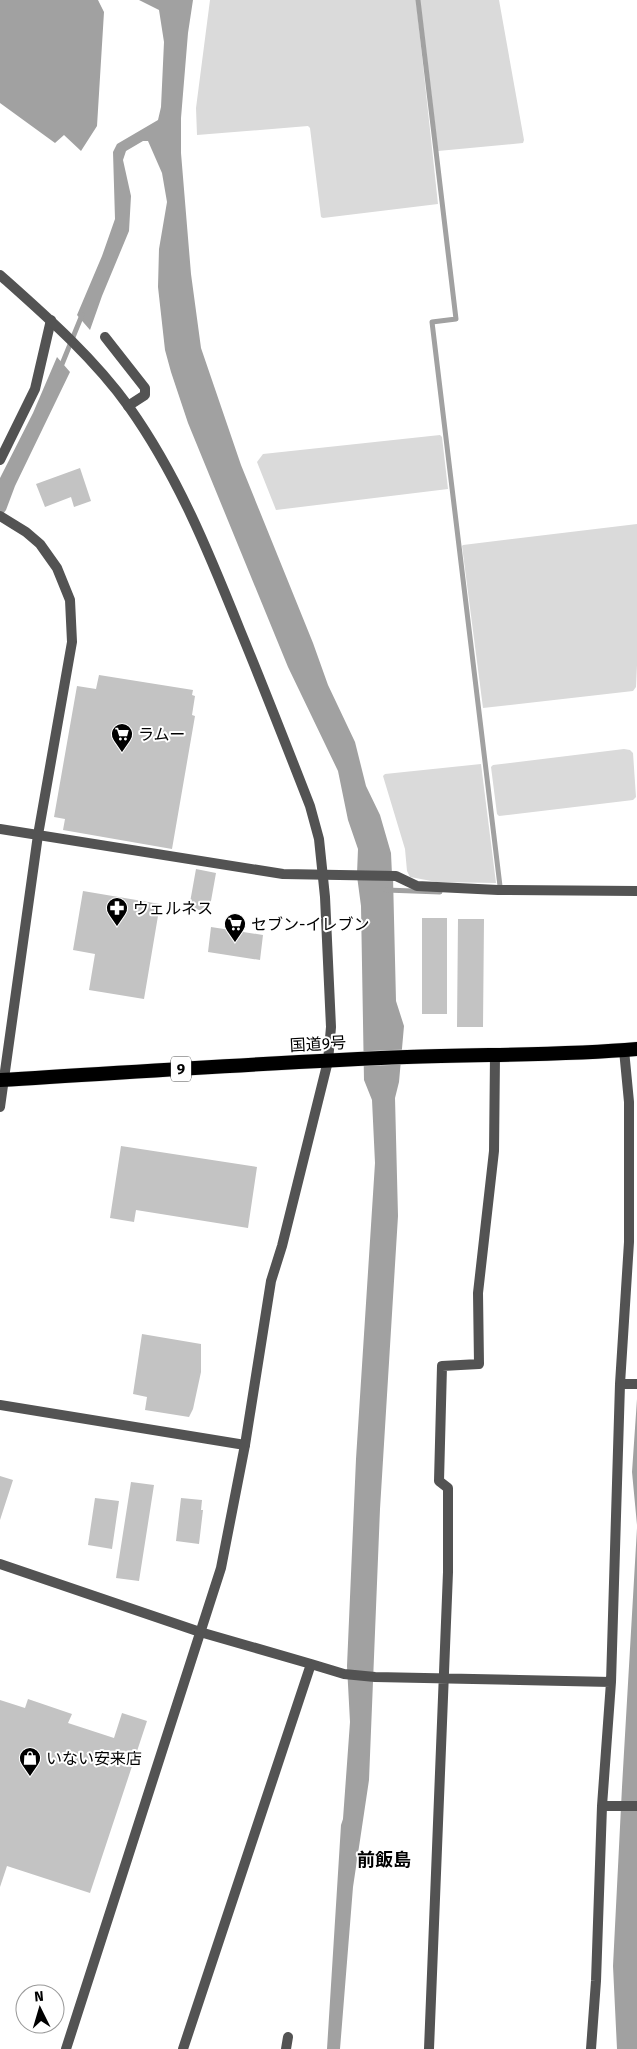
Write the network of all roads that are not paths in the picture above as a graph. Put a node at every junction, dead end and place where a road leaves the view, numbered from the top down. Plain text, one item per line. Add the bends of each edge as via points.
1 (0, 275) edge
2 (51, 320) junction
3 (105, 337) dead end
4 (128, 406) junction
5 (0, 460) edge
6 (1, 516) edge
7 (0, 829) edge
8 (38, 835) junction
9 (324, 876) junction
10 (637, 892) edge
11 (630, 1049) edge
12 (495, 1056) junction
13 (328, 1061) junction
14 (2, 1080) edge
15 (0, 1107) edge
16 (620, 1384) junction
17 (637, 1384) edge
18 (0, 1405) edge
19 (244, 1445) junction
20 (0, 1564) edge
21 (200, 1632) junction
22 (310, 1664) junction
23 (443, 1679) junction
24 (611, 1682) junction
25 (602, 1806) junction
26 (637, 1806) edge
27 (288, 2037) dead end
28 (66, 2049) edge
29 (182, 2049) edge
30 (286, 2049) edge
31 (429, 2049) edge
32 (591, 2049) edge

1 - 2 street
2 - 4 street
2 - 5 street via 35,389
3 - 4 street via 145,388 143,397
4 - 9 street via 165,463 219,578 310,806
6 - 8 street via 26,532 45,550 57,568 70,600 70,662
7 - 8 street
8 - 9 street via 282,874
8 - 14 street
9 - 10 street via 393,876 417,886
9 - 13 street via 330,1028
11 - 12 highway, 国道9号 / 9
11 - 16 street via 629,1242
12 - 13 highway, 国道9号 / 9
12 - 23 street via 494,1151 478,1293 479,1364 442,1366 439,1481 448,1488
13 - 14 highway, 国道9号 / 9
13 - 19 street via 271,1281
14 - 15 street
16 - 17 street
16 - 24 street
18 - 19 street
19 - 21 street via 221,1568
20 - 21 street
21 - 22 street
21 - 28 street
22 - 23 street via 344,1674
22 - 29 street
23 - 24 street
23 - 31 street
24 - 25 street
25 - 26 street
25 - 32 street
27 - 30 street

